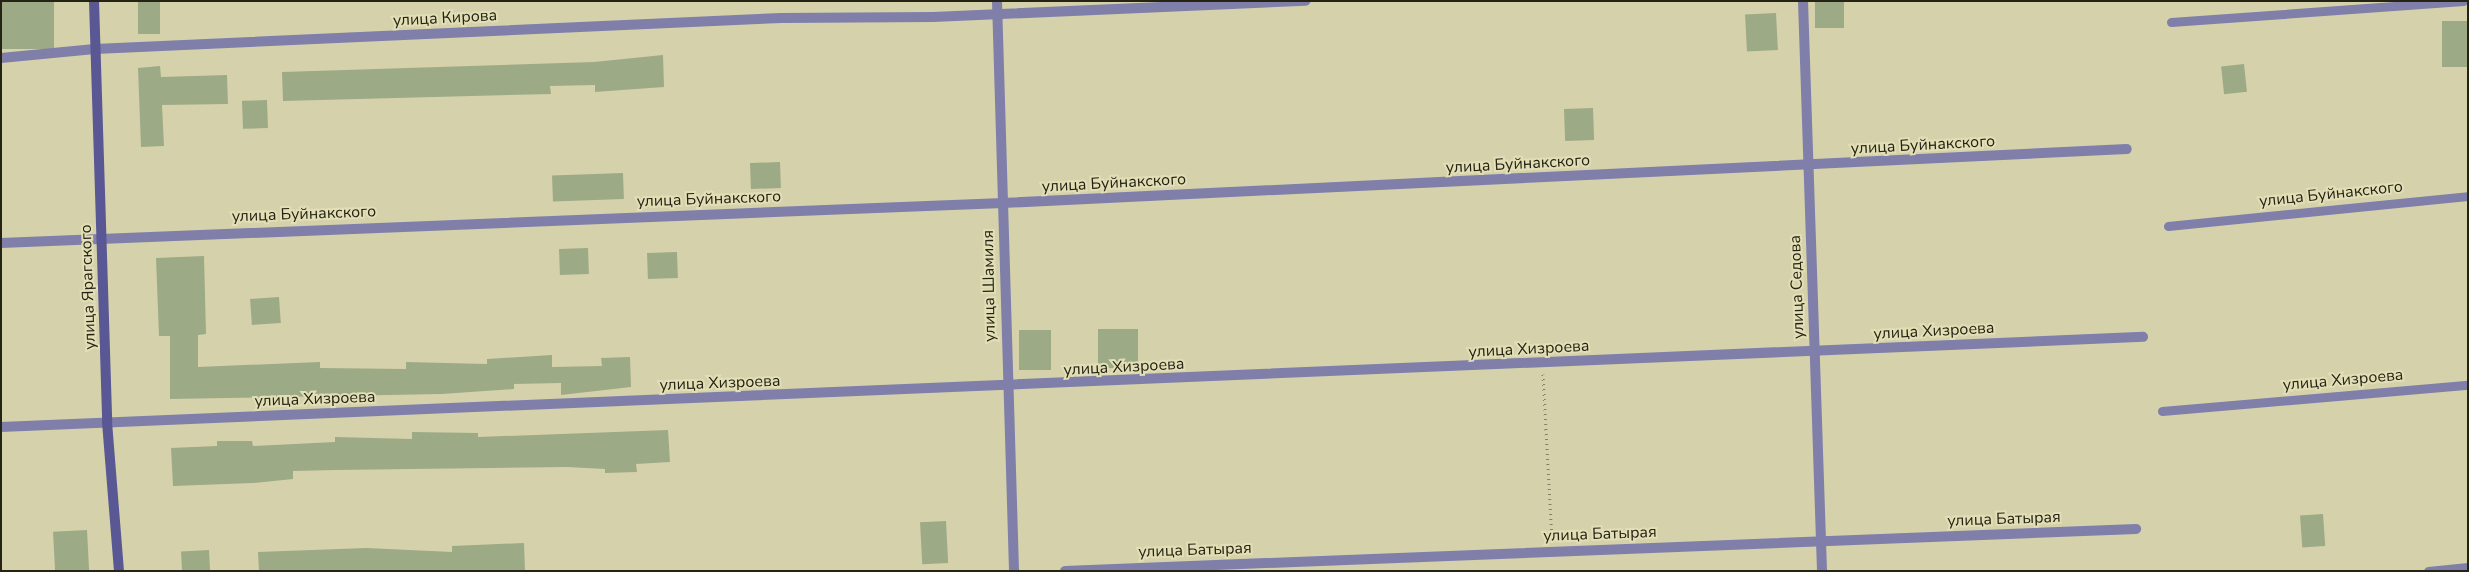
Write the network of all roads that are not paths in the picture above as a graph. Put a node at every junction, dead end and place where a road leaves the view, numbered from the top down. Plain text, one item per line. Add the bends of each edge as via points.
1 (94, 1) edge
2 (997, 1) edge
3 (1306, 1) edge
4 (1803, 1) edge
5 (2464, 1) edge
6 (997, 15) junction
7 (2172, 22) dead end
8 (96, 49) junction
9 (1, 58) edge
10 (2127, 149) dead end
11 (1808, 166) junction
12 (2468, 196) edge
13 (1002, 203) junction
14 (2168, 226) dead end
15 (101, 237) junction
16 (1, 243) edge
17 (2143, 337) dead end
18 (1815, 352) junction
19 (2468, 385) edge
20 (1006, 388) junction
21 (2162, 411) dead end
22 (107, 422) junction
23 (1, 427) edge
24 (2136, 529) dead end
25 (1821, 540) junction
26 (2468, 567) edge
27 (119, 571) edge
28 (1014, 571) edge
29 (1064, 571) edge
30 (1822, 571) edge
31 (2428, 571) edge

1 - 8 main road, улица Ярагского
2 - 6 street, улица Шамиля
3 - 6 street, улица Кирова
4 - 11 street, улица Седова
5 - 7 lane
6 - 8 street, улица Кирова via 781,18
6 - 13 street, улица Шамиля
8 - 9 street, улица Кирова
8 - 15 main road, улица Ярагского
10 - 11 street, улица Буйнакского
11 - 13 street, улица Буйнакского
11 - 18 street, улица Седова
12 - 14 lane, улица Буйнакского
13 - 15 street, улица Буйнакского
13 - 20 street, улица Шамиля
15 - 16 street, улица Буйнакского
15 - 22 main road, улица Ярагского
17 - 18 street, улица Хизроева
18 - 20 street, улица Хизроева
18 - 25 street, улица Седова
19 - 21 lane, улица Хизроева
20 - 22 street, улица Хизроева
20 - 28 street, улица Шамиля
22 - 23 street, улица Хизроева
22 - 27 main road, улица Ярагского
24 - 25 street, улица Батырая
25 - 29 street, улица Батырая
25 - 30 street, улица Седова
26 - 31 lane

